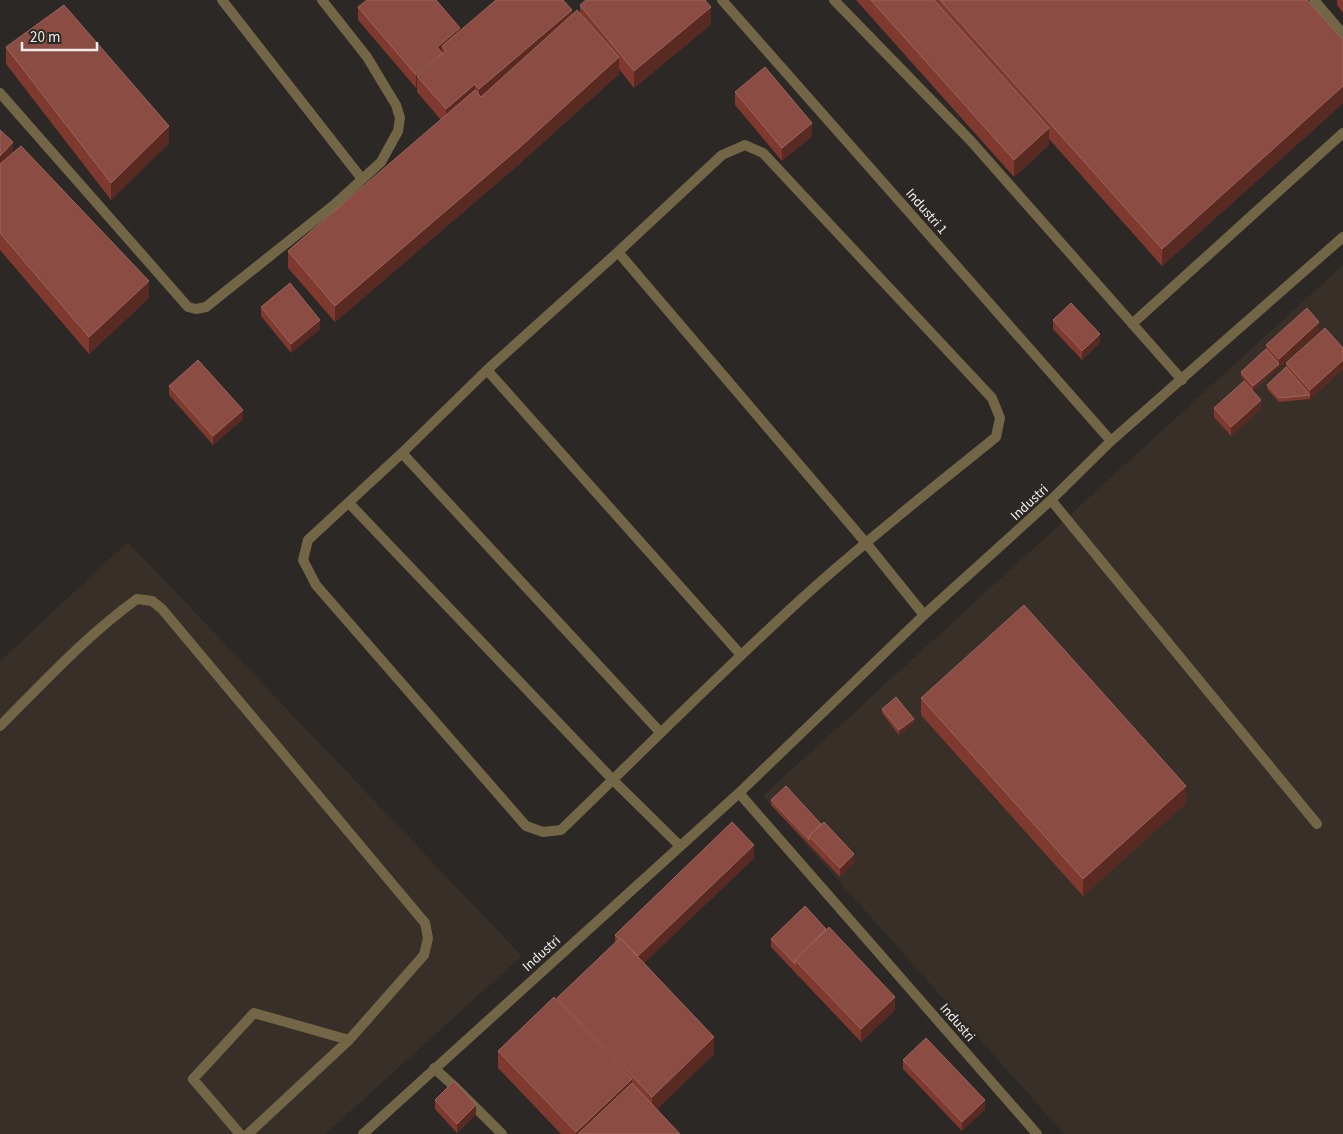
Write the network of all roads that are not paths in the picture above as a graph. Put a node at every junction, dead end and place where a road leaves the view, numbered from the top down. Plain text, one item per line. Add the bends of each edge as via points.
1 (222, 0) edge
2 (322, 0) edge
3 (722, 0) edge
4 (834, 0) edge
5 (1314, 0) edge
6 (1343, 34) edge
7 (0, 93) edge
8 (1343, 133) edge
9 (362, 179) junction
10 (1343, 237) edge
11 (618, 252) junction
12 (1132, 324) junction
13 (487, 370) junction
14 (1182, 380) junction
15 (1112, 441) junction
16 (402, 453) junction
17 (1051, 500) junction
18 (349, 503) junction
19 (866, 543) junction
20 (924, 615) junction
21 (741, 655) junction
22 (0, 726) edge
23 (660, 732) junction
24 (613, 780) junction
25 (739, 793) junction
26 (1317, 824) dead end
27 (680, 846) junction
28 (350, 1040) junction
29 (434, 1068) junction
30 (240, 1134) edge
31 (248, 1134) edge
32 (363, 1134) edge
33 (502, 1134) edge
34 (1037, 1134) edge

1 - 9 lane
2 - 9 lane via 367,57 396,104 400,118 398,131 381,162
3 - 15 lane, Industri 1
4 - 12 lane via 970,140
5 - 6 lane
7 - 9 lane via 188,307 196,309 206,307
8 - 12 lane
10 - 14 lane, Industri
11 - 13 lane
11 - 19 lane
11 - 19 lane via 722,155 744,145 762,153 992,398 1000,418 996,437
12 - 14 lane
13 - 16 lane
13 - 21 lane
14 - 15 lane, Industri
15 - 17 lane, Industri
16 - 18 lane
16 - 23 lane
17 - 20 lane, Industri
17 - 26 lane
18 - 24 lane
18 - 24 lane via 308,540 303,560 316,585 526,826 543,832 561,830
19 - 20 lane
19 - 21 lane
20 - 25 lane, Industri
21 - 23 lane
22 - 28 lane via 64,661 122,610 138,599 152,600 425,923 428,938 424,955
23 - 24 lane
24 - 27 lane
25 - 27 lane, Industri
25 - 34 lane, Industri
27 - 29 lane, Industri
28 - 30 lane via 254,1013 193,1079
28 - 31 lane
29 - 32 lane, Industri
29 - 33 lane

